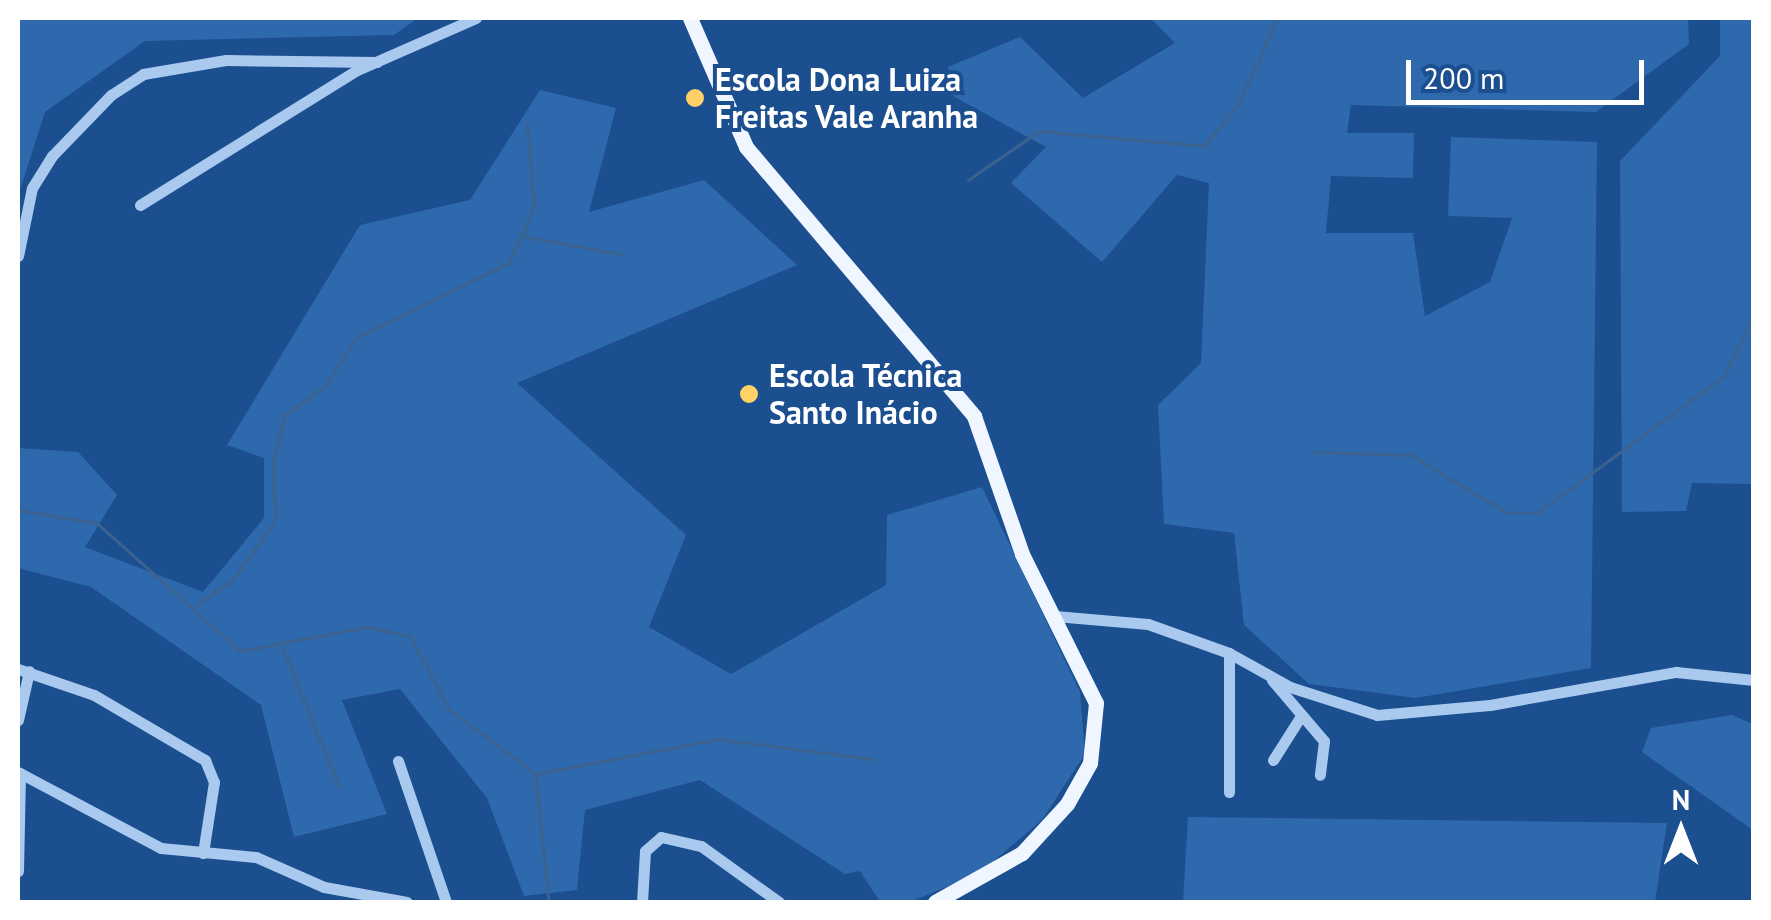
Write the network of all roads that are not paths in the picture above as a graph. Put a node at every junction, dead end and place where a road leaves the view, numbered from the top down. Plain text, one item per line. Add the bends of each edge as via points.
1 (476, 18) edge
2 (690, 18) edge
3 (377, 62) junction
4 (140, 206) dead end
5 (18, 256) edge
6 (1054, 616) junction
7 (1091, 620) junction
8 (1064, 635) junction
9 (1228, 654) junction
10 (23, 670) edge
11 (1270, 676) junction
12 (1754, 680) edge
13 (1299, 719) junction
14 (18, 720) edge
15 (398, 760) dead end
16 (1272, 760) dead end
17 (19, 772) edge
18 (1320, 775) dead end
19 (1229, 792) dead end
20 (18, 852) edge
21 (203, 853) junction
22 (18, 871) edge
23 (407, 902) edge
24 (446, 902) edge
25 (642, 902) edge
26 (779, 902) edge
27 (934, 902) edge

1 - 3 street
2 - 6 main road via 746,148 968,406 999,498
3 - 4 street
3 - 5 street via 226,60 143,74 111,95 52,156 32,188
6 - 7 street
6 - 8 main road
7 - 8 street
7 - 9 street via 1148,624
8 - 27 main road via 1096,704 1080,787 1022,853
9 - 11 street
9 - 19 street
10 - 14 street
10 - 21 street via 94,695 211,766
11 - 12 street via 1377,714 1490,705 1676,672
11 - 13 street
13 - 16 street
13 - 18 street via 1325,746
15 - 24 street
17 - 20 street
17 - 21 street via 161,848
20 - 22 street
21 - 23 street via 256,857 324,887
25 - 26 street via 645,851 660,837 701,846

